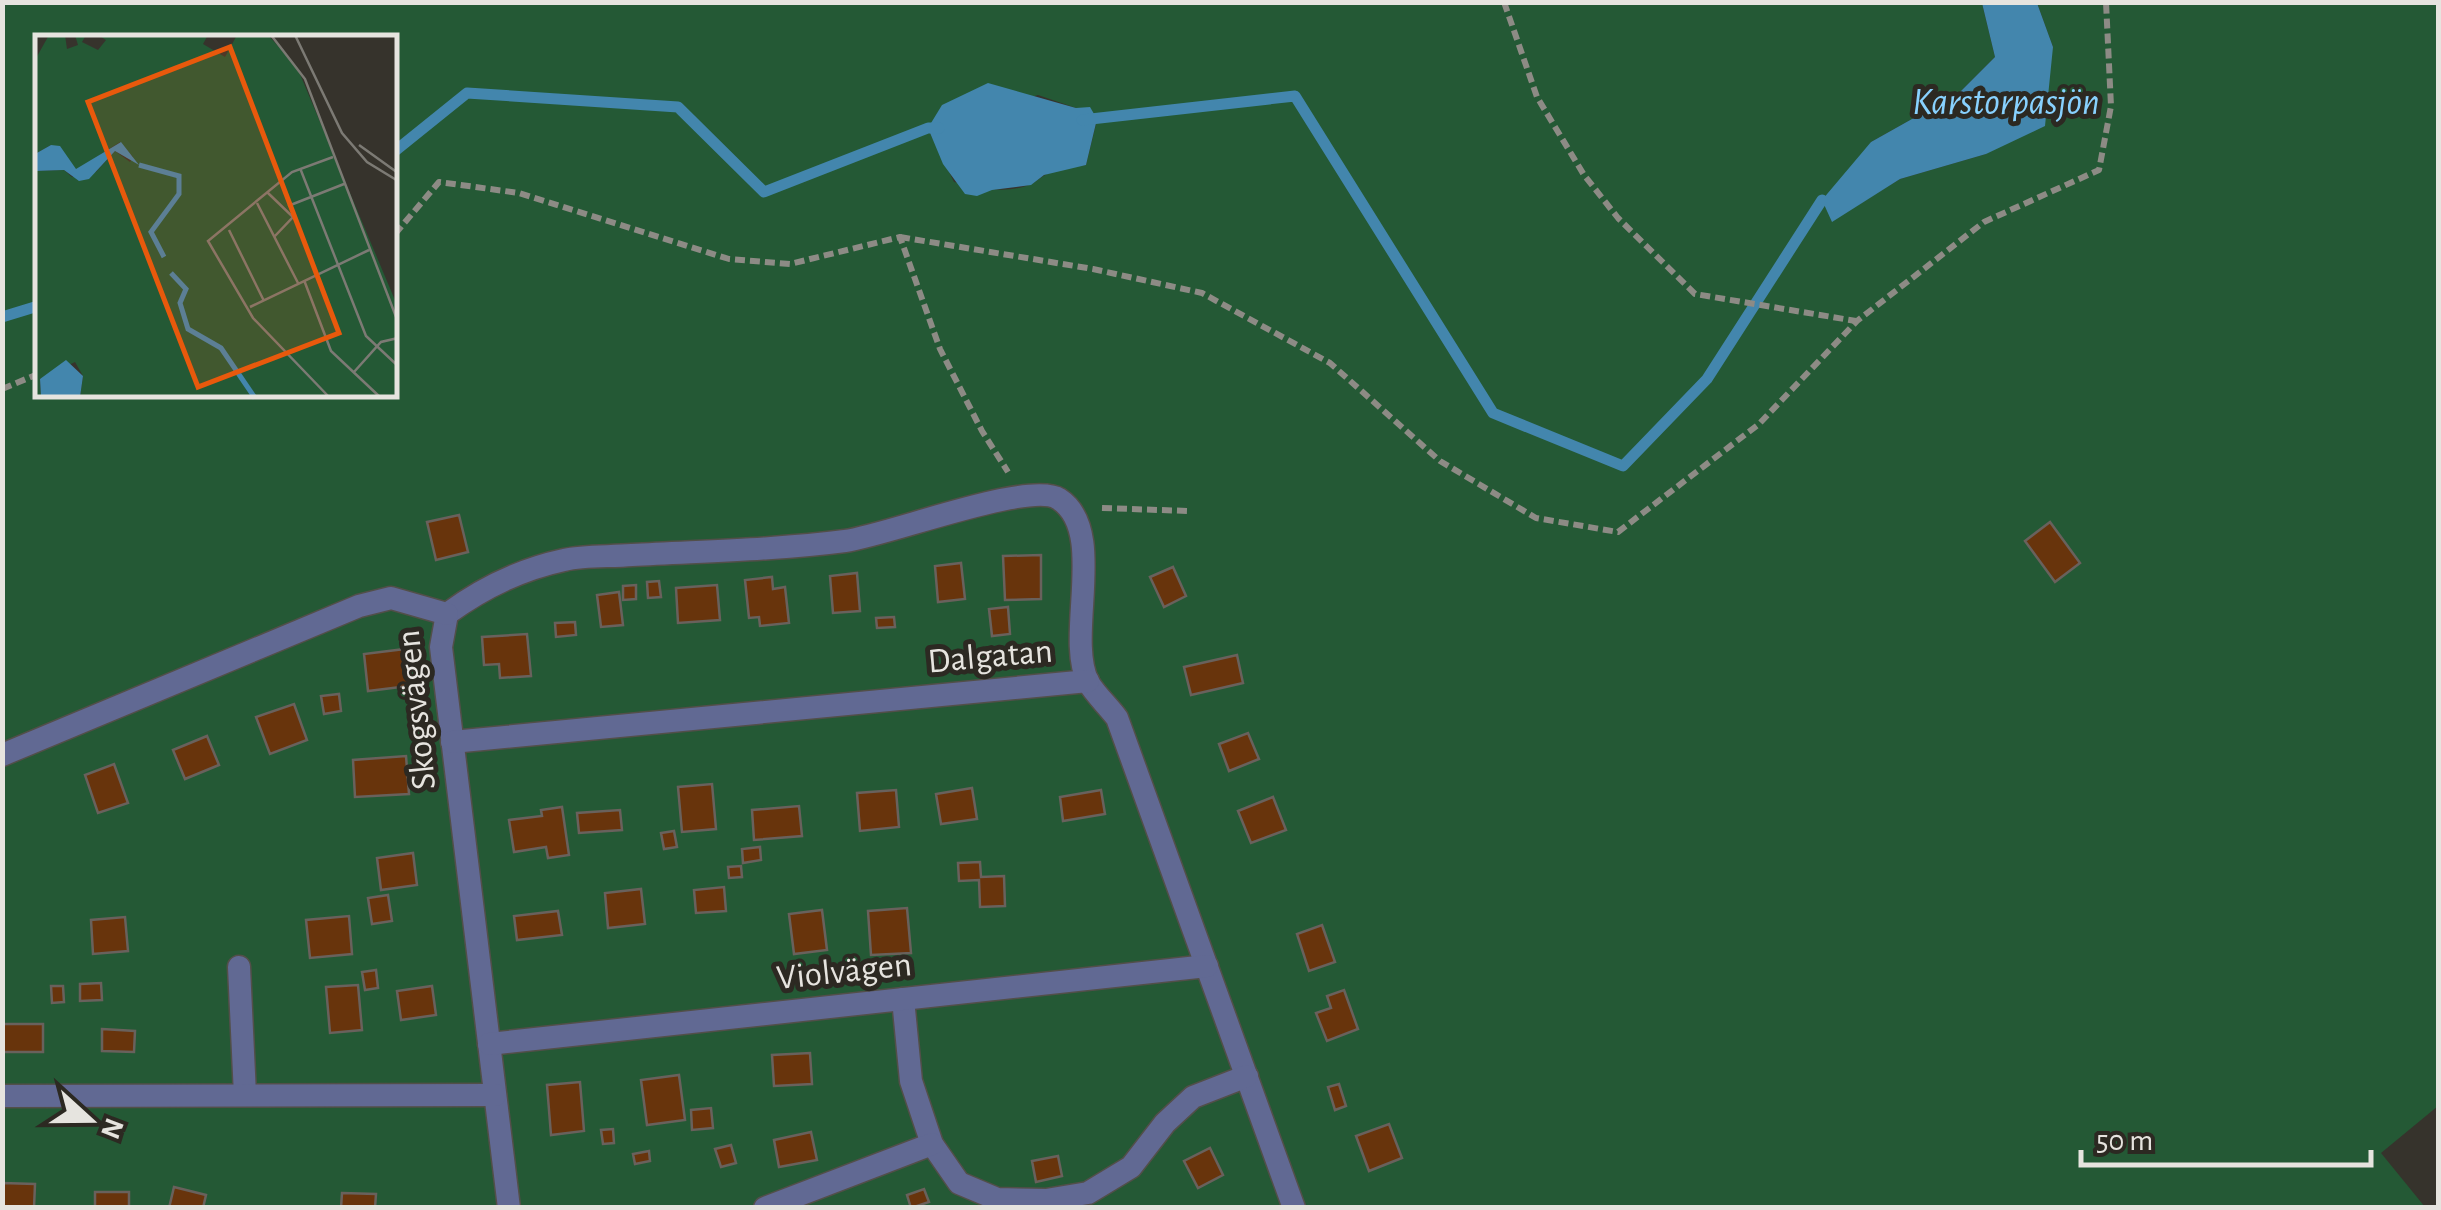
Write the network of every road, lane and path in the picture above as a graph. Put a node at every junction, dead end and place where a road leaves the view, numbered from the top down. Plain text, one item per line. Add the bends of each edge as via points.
1 (1504, 2) edge
2 (2106, 2) edge
3 (398, 230) edge
4 (900, 237) junction
5 (1858, 321) junction
6 (35, 375) edge
7 (2, 389) edge
8 (1019, 496) junction
9 (1071, 510) junction
10 (1189, 511) dead end
11 (447, 614) junction
12 (1088, 680) junction
13 (452, 742) junction
14 (2, 755) edge
15 (1207, 966) junction
16 (238, 968) dead end
17 (903, 999) junction
18 (489, 1044) junction
19 (1247, 1076) junction
20 (495, 1095) junction
21 (2, 1096) edge
22 (245, 1096) junction
23 (932, 1144) junction
24 (1086, 1200) edge
25 (509, 1208) edge
26 (765, 1208) edge
27 (1294, 1208) edge

1 - 5 path via 1537,98 1584,175 1695,294
2 - 5 path via 2111,106 2099,170 1984,222
3 - 4 path via 439,182 519,193 729,259 790,264
4 - 5 path via 1202,293 1330,363 1440,461 1536,518 1618,532 1759,424
4 - 8 path via 940,349
6 - 7 path
8 - 9 lane via 1056,497
8 - 11 lane via 846,541 564,560 478,590
9 - 10 path
9 - 12 lane via 1081,530
11 - 13 lane, Skogsvägen via 441,647
11 - 14 lane, Skogsvägen via 391,598 359,606
12 - 13 lane, Dalgatan
12 - 15 lane, Dalgatan via 1117,718
13 - 18 lane, Skogsvägen
15 - 17 lane, Violvägen
15 - 19 lane, Dalgatan
16 - 22 lane
17 - 18 lane, Violvägen
17 - 23 lane via 911,1081
18 - 20 lane, Skogsvägen
19 - 24 lane via 1193,1097 1130,1167
19 - 27 lane, Dalgatan
20 - 22 lane
20 - 25 lane, Skogsvägen
21 - 22 lane
23 - 24 lane via 960,1183 997,1200
23 - 26 lane

